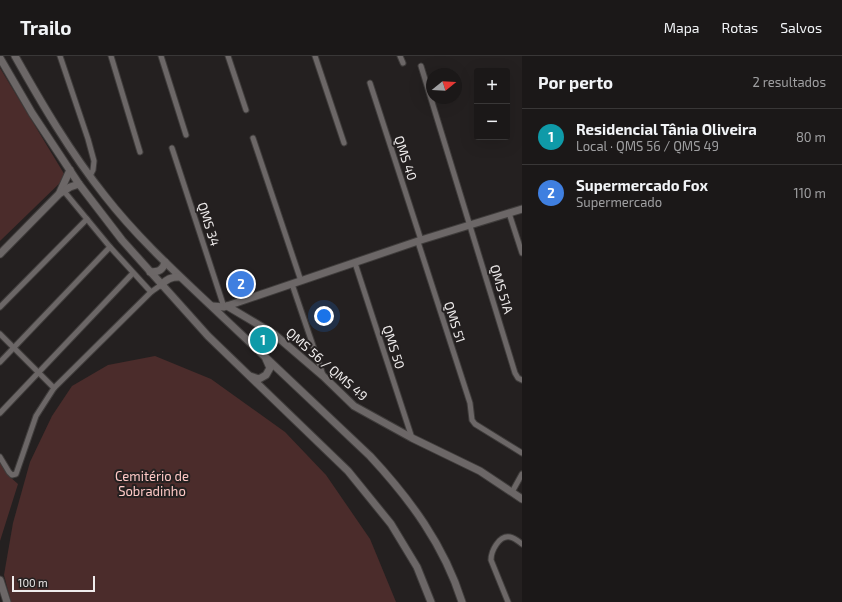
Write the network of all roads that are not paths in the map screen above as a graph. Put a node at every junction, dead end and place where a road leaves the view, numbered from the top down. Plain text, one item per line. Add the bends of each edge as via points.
1 (15, 56) edge
2 (60, 56) edge
3 (111, 56) edge
4 (161, 56) edge
5 (228, 56) edge
6 (315, 56) edge
7 (400, 56) edge
8 (0, 58) edge
9 (403, 63) dead end
10 (421, 66) dead end
11 (370, 83) dead end
12 (44, 107) junction
13 (246, 110) dead end
14 (32, 113) junction
15 (186, 135) dead end
16 (253, 138) dead end
17 (344, 144) dead end
18 (172, 148) dead end
19 (140, 152) dead end
20 (70, 170) junction
21 (90, 176) junction
22 (79, 184) junction
23 (62, 191) junction
24 (522, 208) edge
25 (509, 212) junction
26 (86, 219) junction
27 (471, 224) junction
28 (419, 241) junction
29 (110, 247) junction
30 (522, 253) edge
31 (0, 254) edge
32 (165, 262) junction
33 (355, 263) junction
34 (150, 272) junction
35 (134, 273) junction
36 (179, 276) junction
37 (301, 281) junction
38 (292, 284) junction
39 (161, 285) junction
40 (150, 292) junction
41 (212, 306) junction
42 (226, 306) junction
43 (0, 307) edge
44 (226, 320) junction
45 (0, 334) edge
46 (14, 347) junction
47 (265, 357) junction
48 (0, 362) edge
49 (39, 373) junction
50 (248, 375) junction
51 (323, 376) junction
52 (522, 380) edge
53 (54, 388) junction
54 (0, 413) edge
55 (412, 438) junction
56 (522, 453) edge
57 (0, 457) edge
58 (522, 474) edge
59 (512, 492) junction
60 (522, 499) edge
61 (522, 544) edge
62 (0, 580) edge
63 (7, 602) edge
64 (431, 602) edge
65 (462, 602) edge
66 (508, 602) edge

1 - 12 main road
2 - 21 street via 94,160
3 - 19 street
4 - 15 street
5 - 13 street
6 - 17 street
7 - 9 street
8 - 14 main road
10 - 27 street, QMS 51A
11 - 28 street, QMS 40
12 - 14 main road
12 - 21 main road
14 - 20 main road
16 - 37 street
18 - 42 street, QMS 34
20 - 22 main road
20 - 23 main road
21 - 32 main road via 110,202
22 - 23 main road
22 - 34 main road
23 - 26 street
23 - 31 main road
24 - 25 main road
25 - 27 main road
25 - 30 street
26 - 29 street
26 - 43 street
27 - 28 main road
27 - 52 street, QMS 51A via 515,373
28 - 33 main road
28 - 56 street, QMS 51 via 472,420
29 - 35 street
29 - 46 street
32 - 34 main road via 160,271
32 - 36 main road
33 - 37 main road
33 - 55 street, QMS 50
34 - 39 main road
35 - 40 street
35 - 49 street
36 - 39 main road via 167,279
36 - 41 main road
37 - 38 main road
38 - 42 main road
38 - 51 street
39 - 40 street
39 - 50 main road
40 - 53 street
41 - 42 main road
41 - 44 main road
42 - 44 main road
42 - 51 main road, QMS 56 / QMS 49 via 274,334
44 - 47 main road
45 - 46 street
46 - 48 street
46 - 49 street
47 - 50 main road via 270,368 266,375 259,379
47 - 65 main road via 392,479 434,537
49 - 53 street
49 - 54 street
50 - 64 main road via 348,471 391,524 416,567
51 - 55 main road, QMS 56 / QMS 49 via 354,406
53 - 57 street via 36,416 16,474 12,475 9,472
55 - 59 main road, QMS 56 / QMS 49 via 480,471
58 - 59 street
59 - 60 main road, QMS 56 / QMS 49
61 - 66 street via 514,538 502,539 491,556
62 - 63 main road

